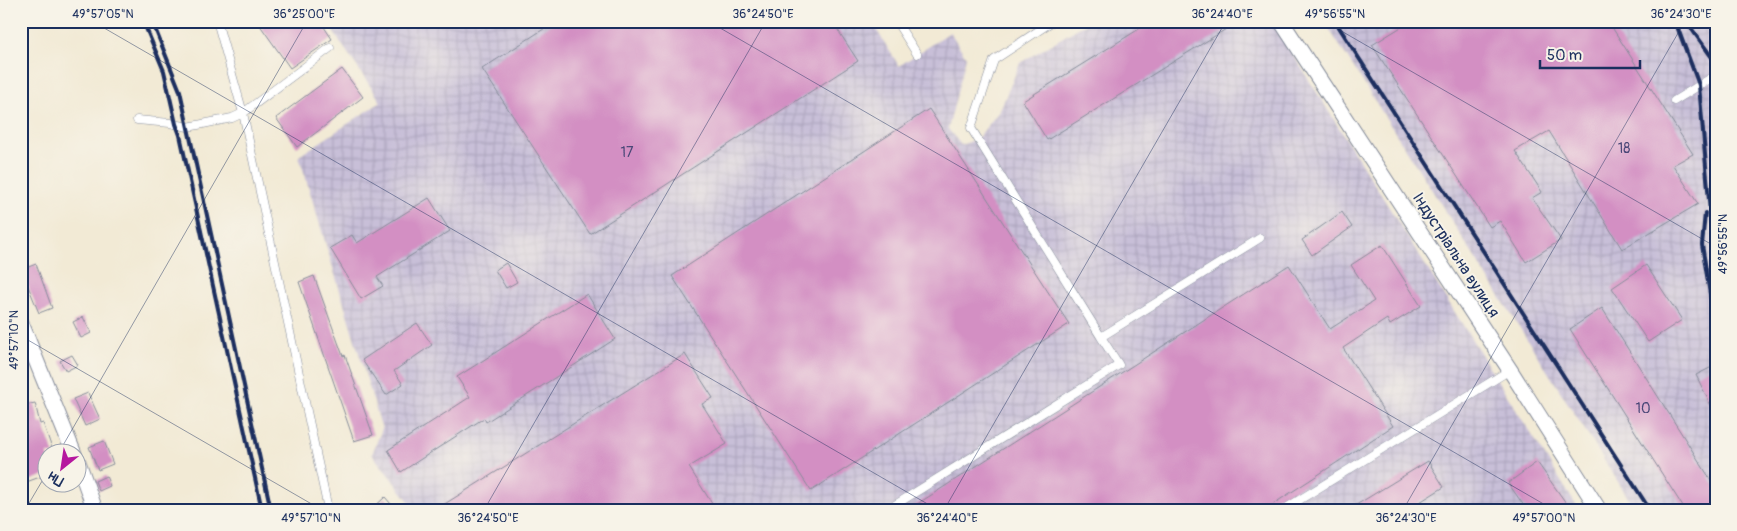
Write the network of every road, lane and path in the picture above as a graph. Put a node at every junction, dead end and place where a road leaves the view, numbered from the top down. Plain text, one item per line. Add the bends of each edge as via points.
1 (218, 21) edge
2 (896, 21) edge
3 (1053, 21) edge
4 (1281, 21) edge
5 (330, 48) dead end
6 (917, 54) dead end
7 (1716, 75) edge
8 (1674, 101) dead end
9 (243, 113) junction
10 (137, 120) dead end
11 (1260, 238) dead end
12 (21, 323) edge
13 (1101, 337) junction
14 (1510, 370) junction
15 (70, 444) edge
16 (88, 490) edge
17 (328, 509) edge
18 (95, 510) edge
19 (887, 510) edge
20 (1283, 510) edge
21 (1599, 510) edge

1 - 9 lane
2 - 6 lane
3 - 13 lane via 994,60 971,128
4 - 14 street, Індустріальна вулиця
5 - 9 lane
7 - 8 lane
9 - 10 lane via 188,127
9 - 17 lane
11 - 13 lane
12 - 15 street
13 - 19 lane via 1119,366
14 - 20 lane
14 - 21 street, Індустріальна вулиця
16 - 18 street

